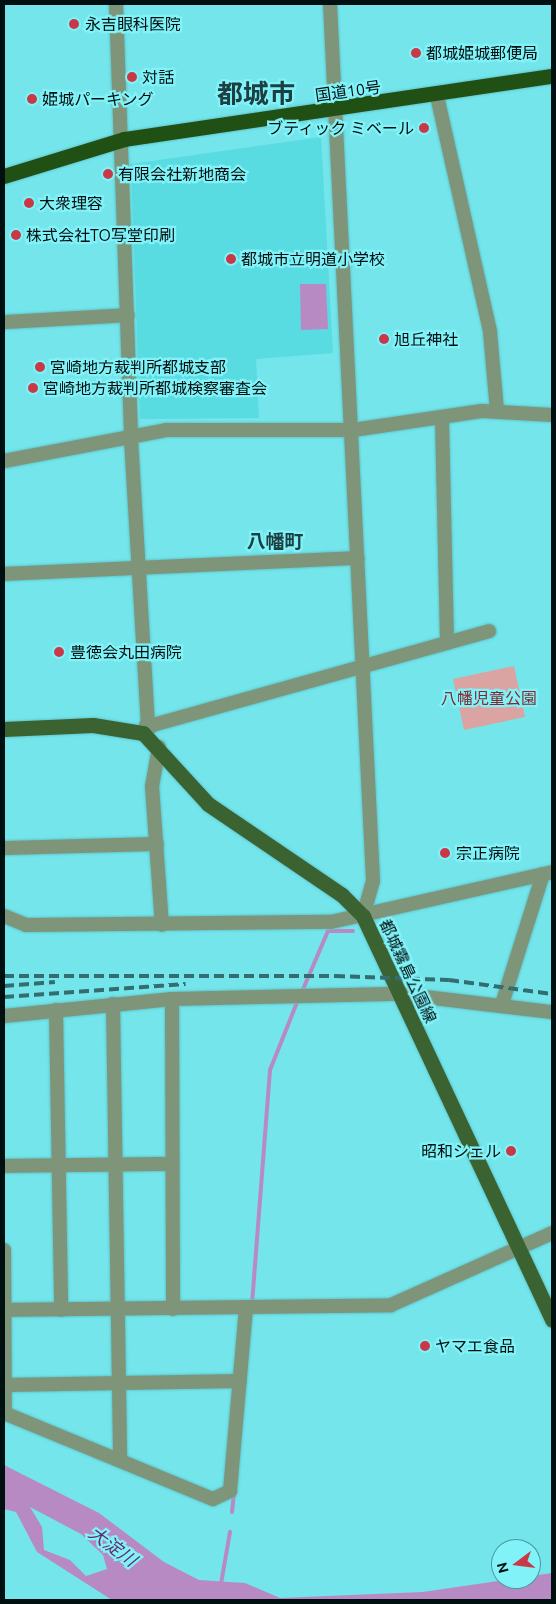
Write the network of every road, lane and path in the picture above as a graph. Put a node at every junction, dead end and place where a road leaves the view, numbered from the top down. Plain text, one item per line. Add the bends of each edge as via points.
1 (116, 4) edge
2 (330, 4) edge
3 (552, 76) edge
4 (437, 96) junction
5 (337, 110) junction
6 (124, 139) junction
7 (4, 176) edge
8 (128, 315) junction
9 (4, 322) edge
10 (497, 411) junction
11 (552, 415) edge
12 (442, 420) junction
13 (353, 430) junction
14 (131, 438) junction
15 (4, 460) edge
16 (358, 558) junction
17 (140, 570) junction
18 (4, 574) edge
19 (489, 631) dead end
20 (447, 643) junction
21 (363, 668) junction
22 (4, 729) edge
23 (142, 733) junction
24 (159, 747) junction
25 (157, 844) junction
26 (4, 848) edge
27 (549, 870) edge
28 (4, 916) edge
29 (363, 916) junction
30 (162, 925) junction
31 (400, 994) junction
32 (172, 999) junction
33 (113, 1004) junction
34 (502, 1004) junction
35 (56, 1010) junction
36 (552, 1012) edge
37 (4, 1016) edge
38 (114, 1164) junction
39 (172, 1164) junction
40 (58, 1165) junction
41 (4, 1166) edge
42 (552, 1232) edge
43 (519, 1248) junction
44 (4, 1250) edge
45 (251, 1308) junction
46 (173, 1309) junction
47 (4, 1310) edge
48 (61, 1310) junction
49 (118, 1310) junction
50 (552, 1320) edge
51 (240, 1381) junction
52 (118, 1382) junction
53 (5, 1385) edge
54 (4, 1414) edge
55 (120, 1458) junction

1 - 6 street
2 - 5 street
3 - 4 highway, 国道10号
4 - 5 highway, 国道10号
4 - 10 street via 490,332
5 - 6 highway, 国道10号
5 - 13 street
6 - 7 highway, 国道10号
6 - 8 street
8 - 9 street
8 - 14 street
10 - 11 street
10 - 12 street
12 - 13 street
12 - 20 street
13 - 14 street via 166,430
13 - 16 street
14 - 15 street
14 - 17 street
16 - 17 street
16 - 21 street
17 - 18 street
17 - 23 street via 148,721
19 - 20 street
20 - 21 street
21 - 23 street via 153,725
21 - 29 street via 373,881
22 - 23 main road via 93,725
23 - 24 main road, 都城霧島公園線
24 - 25 street via 152,786
24 - 29 main road, 都城霧島公園線 via 208,804 342,895
25 - 26 street
25 - 30 street
27 - 29 street
27 - 34 street
28 - 30 street via 26,925
29 - 30 street via 331,922
29 - 31 main road, 都城霧島公園線
31 - 32 street
31 - 34 street
31 - 43 main road, 都城霧島公園線
32 - 33 street
32 - 39 street
33 - 35 street
33 - 38 street
34 - 36 street
35 - 37 street
35 - 40 street
38 - 39 street
38 - 40 street
38 - 49 street
39 - 46 street
40 - 41 street
40 - 48 street
42 - 43 street
43 - 45 street via 391,1305
43 - 50 main road, 都城霧島公園線
44 - 47 street
45 - 46 street
45 - 51 street
46 - 49 street
47 - 48 street
47 - 53 street
48 - 49 street
49 - 52 street
51 - 52 street
51 - 55 street via 230,1491 213,1498
52 - 53 street
52 - 55 street
53 - 54 street
54 - 55 street

